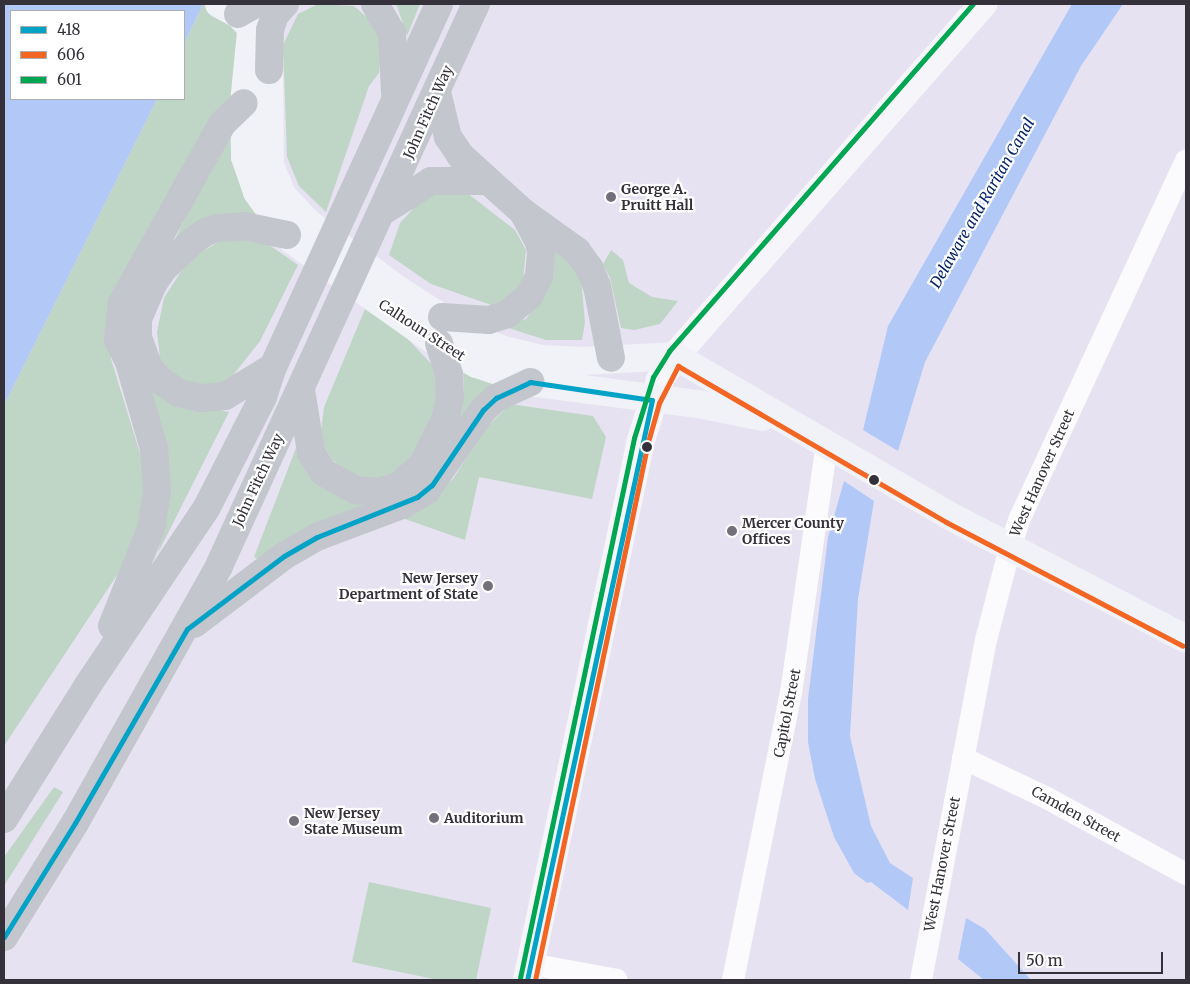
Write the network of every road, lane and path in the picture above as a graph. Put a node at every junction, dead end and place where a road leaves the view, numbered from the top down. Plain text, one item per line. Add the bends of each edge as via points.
1 (284, 4) edge
2 (375, 4) edge
3 (439, 4) edge
4 (476, 4) edge
5 (983, 4) edge
6 (241, 12) edge
7 (269, 70) junction
8 (437, 92) junction
9 (395, 98) junction
10 (244, 102) junction
11 (1186, 161) edge
12 (486, 181) junction
13 (384, 211) junction
14 (523, 212) junction
15 (295, 233) junction
16 (441, 331) junction
17 (675, 356) junction
18 (611, 358) junction
19 (274, 366) junction
20 (530, 382) junction
21 (301, 390) junction
22 (652, 400) junction
23 (791, 424) junction
24 (827, 443) junction
25 (1010, 548) junction
26 (187, 629) junction
27 (1186, 639) edge
28 (88, 685) junction
29 (963, 758) junction
30 (4, 818) edge
31 (1186, 874) edge
32 (4, 937) edge
33 (529, 972) edge
34 (617, 980) edge
35 (733, 980) edge
36 (921, 980) edge

1 - 7 highway via 275,15 270,30
2 - 9 highway via 392,33
3 - 9 highway
4 - 8 highway, John Fitch Way
5 - 17 street
6 - 7 main road, Calhoun Street via 258,35
6 - 10 main road, Calhoun Street
7 - 15 main road, Calhoun Street via 270,165
8 - 12 highway via 448,137
8 - 13 highway, John Fitch Way
9 - 19 highway
10 - 15 main road, Calhoun Street via 245,156 250,175 257,192
10 - 28 highway via 222,124 122,303 118,339 130,362 154,449 157,492 151,529
11 - 25 street, West Hanover Street via 1020,518
12 - 13 highway via 431,181
12 - 14 highway
13 - 21 highway, John Fitch Way via 365,243
14 - 16 highway via 541,252 539,276 529,296 508,314
14 - 18 highway via 577,251 590,269 597,286
15 - 16 main road, Calhoun Street
15 - 19 highway via 244,226 206,232 163,269 138,319 138,338 148,365 160,380 179,393 201,398 226,396
16 - 18 main road, Calhoun Street via 470,336 508,351 541,359 583,361
16 - 20 main road, Calhoun Street via 477,364
16 - 21 highway via 450,374 446,417 422,466 397,487 377,492 356,490 323,472 311,452
17 - 18 main road, Calhoun Street
17 - 22 street
17 - 23 main road, Calhoun Street
19 - 28 highway via 263,397 206,508
20 - 22 main road, Calhoun Street
20 - 26 highway via 496,398 483,410 426,491 402,505 317,537 284,556
21 - 26 highway, John Fitch Way
22 - 23 main road, Calhoun Street via 715,406
22 - 33 street via 620,532
23 - 24 main road, Calhoun Street
24 - 25 main road, Calhoun Street
24 - 35 street, Capitol Street via 791,693
25 - 27 main road, Calhoun Street
25 - 29 street, West Hanover Street via 986,640
26 - 32 highway, John Fitch Way via 75,823
28 - 30 highway
29 - 31 street, Camden Street via 988,767
29 - 36 street, West Hanover Street
33 - 34 street

